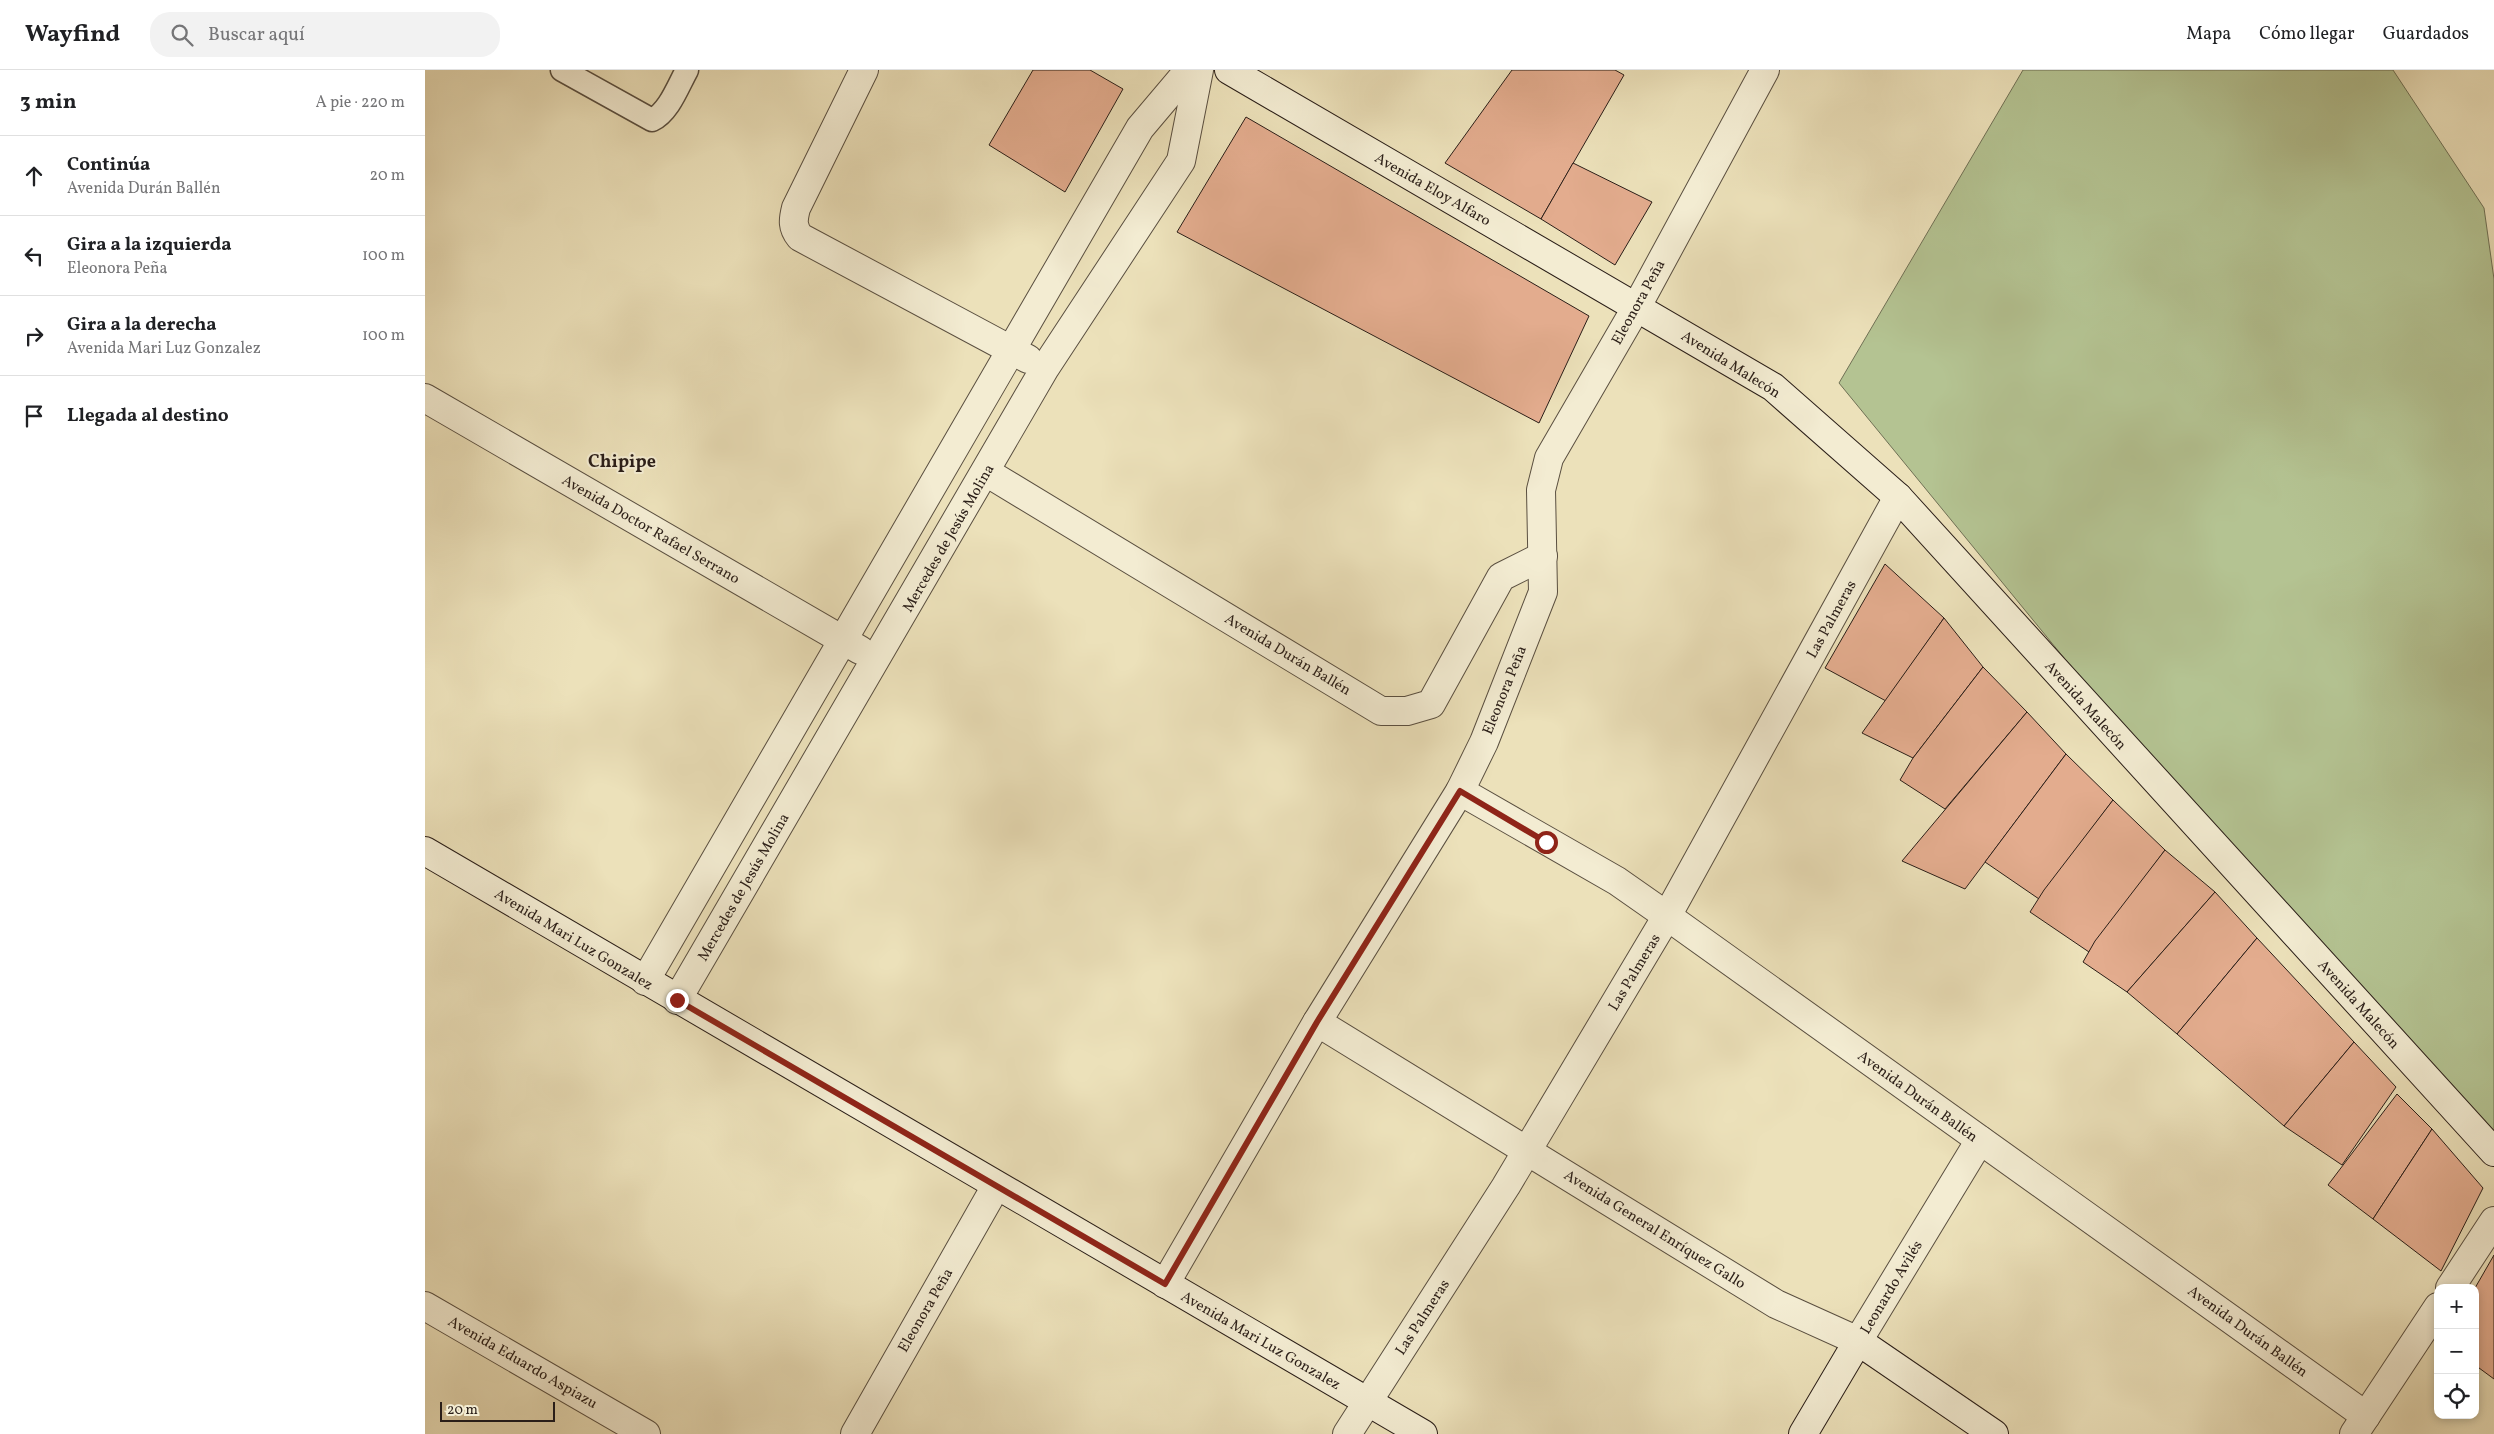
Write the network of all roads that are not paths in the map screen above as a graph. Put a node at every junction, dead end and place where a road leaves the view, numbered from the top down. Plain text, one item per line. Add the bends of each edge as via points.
1 (562, 70) edge
2 (687, 70) edge
3 (864, 70) edge
4 (1189, 70) edge
5 (1199, 70) edge
6 (1229, 70) edge
7 (1765, 70) edge
8 (588, 76) edge
9 (1636, 308) junction
10 (1011, 350) junction
11 (1045, 368) junction
12 (425, 398) edge
13 (986, 472) junction
14 (1898, 497) junction
15 (1543, 556) junction
16 (844, 640) junction
17 (877, 659) junction
18 (1460, 791) junction
19 (425, 852) edge
20 (1667, 916) junction
21 (645, 981) junction
22 (677, 1000) junction
23 (1317, 1022) junction
24 (1980, 1140) junction
25 (1528, 1150) junction
26 (2494, 1152) edge
27 (996, 1186) junction
28 (2494, 1221) edge
29 (1165, 1284) junction
30 (2453, 1284) edge
31 (425, 1306) edge
32 (2434, 1313) edge
33 (1859, 1341) junction
34 (1368, 1402) junction
35 (2360, 1425) edge
36 (646, 1434) edge
37 (855, 1434) edge
38 (1347, 1434) edge
39 (1423, 1434) edge
40 (1803, 1434) edge
41 (1994, 1434) edge

1 - 8 lane
2 - 8 lane via 666,108 652,120
3 - 10 street via 796,208 795,230 800,237
4 - 10 street via 1140,128
5 - 11 street, Mercedes de Jesús Molina via 1181,161
6 - 9 street, Avenida Eloy Alfaro
7 - 9 street, Eleonora Peña
9 - 14 street, Avenida Malecón via 1773,387
9 - 15 street, Eleonora Peña via 1549,458 1541,490
10 - 11 street
10 - 16 street
11 - 13 street, Mercedes de Jesús Molina
12 - 16 street, Avenida Doctor Rafael Serrano
13 - 15 street, Avenida Durán Ballén via 1381,711 1407,711 1431,704 1501,577
13 - 17 street, Mercedes de Jesús Molina
14 - 20 street, Las Palmeras
14 - 26 street, Avenida Malecón
15 - 18 street, Eleonora Peña via 1543,592
16 - 17 street, Avenida Doctor Rafael Serrano
16 - 21 street
17 - 22 street, Mercedes de Jesús Molina
18 - 20 street, Avenida Durán Ballén via 1617,881
18 - 23 street, Eleonora Peña
19 - 21 street, Avenida Mari Luz Gonzalez
20 - 24 street, Avenida Durán Ballén
20 - 25 street, Las Palmeras
21 - 22 street, Avenida Mari Luz Gonzalez
22 - 27 street, Avenida Mari Luz Gonzalez
23 - 25 street, Avenida General Enríquez Gallo
23 - 29 street, Eleonora Peña
24 - 33 street, Leonardo Avilés
24 - 35 street, Avenida Durán Ballén
25 - 33 street, Avenida General Enríquez Gallo via 1776,1304
25 - 34 street, Las Palmeras
27 - 29 street, Avenida Mari Luz Gonzalez
27 - 37 street, Eleonora Peña
28 - 30 street
29 - 34 street, Avenida Mari Luz Gonzalez
31 - 36 street, Avenida Eduardo Aspiazu
32 - 35 street
33 - 40 street, Leonardo Avilés
33 - 41 street, Avenida General Enríquez Gallo
34 - 38 street, Las Palmeras
34 - 39 street, Avenida Mari Luz Gonzalez

